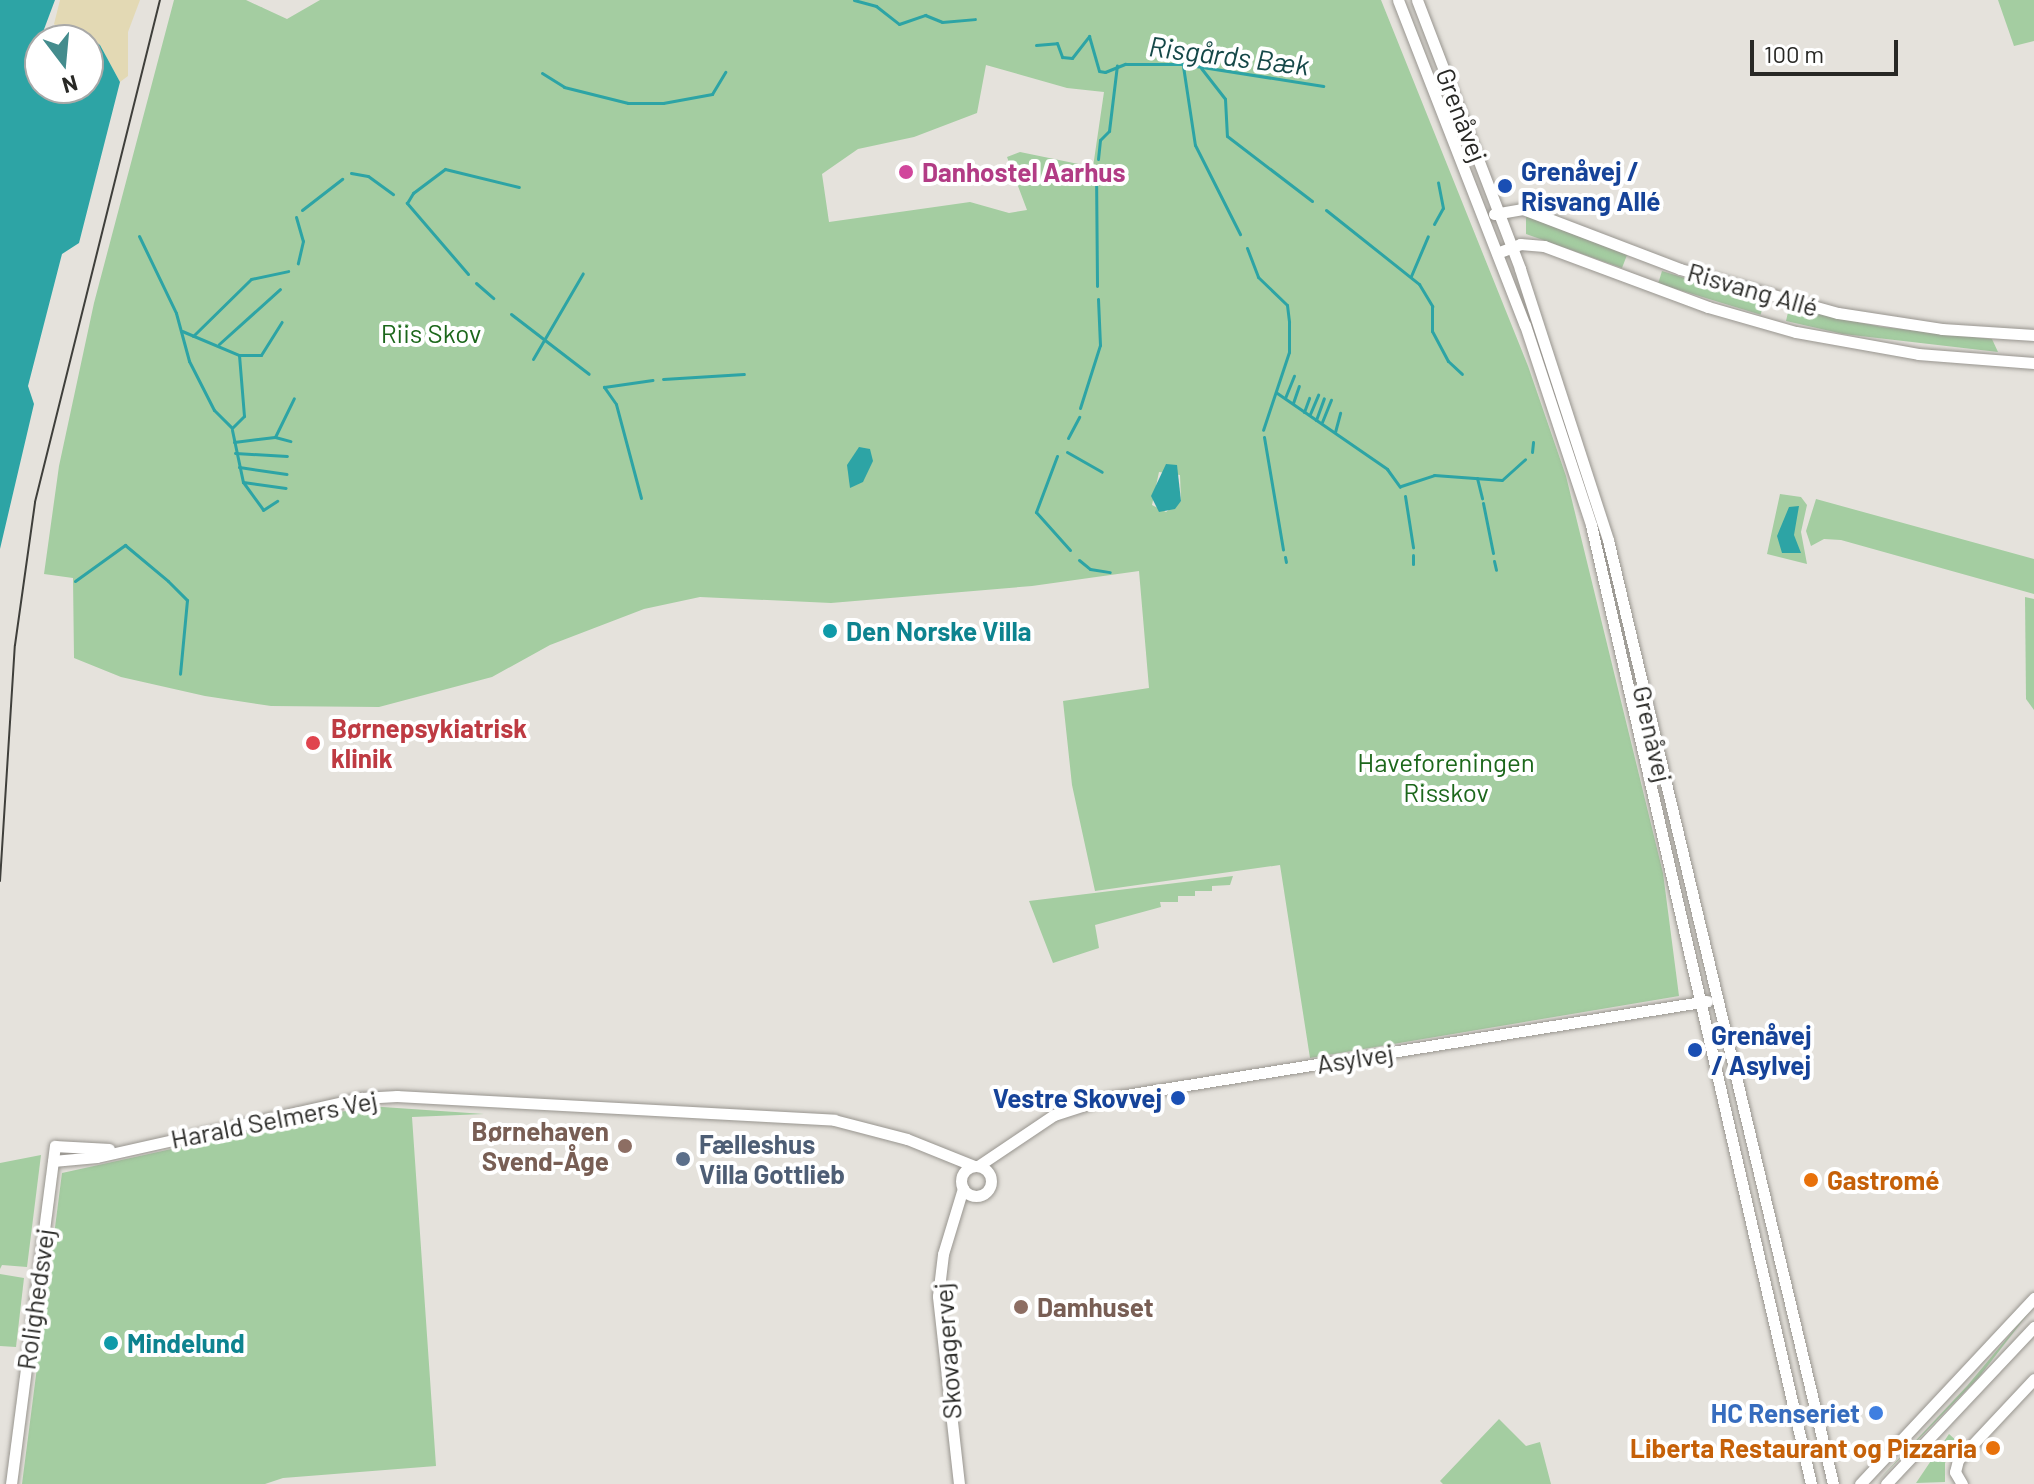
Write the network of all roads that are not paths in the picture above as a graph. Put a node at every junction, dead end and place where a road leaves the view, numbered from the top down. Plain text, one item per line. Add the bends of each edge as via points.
1 (1398, 0) edge
2 (1417, 0) edge
3 (1499, 212) junction
4 (1483, 218) junction
5 (1512, 246) junction
6 (1497, 253) junction
7 (2034, 335) edge
8 (2034, 363) edge
9 (1716, 999) junction
10 (1701, 1002) junction
11 (55, 1146) joint
12 (128, 1148) junction
13 (1006, 1148) junction
14 (942, 1152) junction
15 (53, 1161) junction
16 (976, 1166) junction
17 (990, 1176) junction
18 (963, 1182) junction
19 (975, 1196) junction
20 (955, 1220) junction
21 (2034, 1298) edge
22 (2034, 1327) edge
23 (2034, 1379) edge
24 (11, 1484) edge
25 (959, 1484) edge
26 (1811, 1484) edge
27 (1833, 1484) edge
28 (1860, 1484) edge
29 (1886, 1484) edge
30 (1962, 1484) edge

1 - 4 street, Grenåvej
2 - 3 street, Grenåvej
3 - 4 street, Risvang Allé
3 - 5 street, Grenåvej
3 - 7 street, Risvang Allé via 1523,209 1680,269 1808,306 1899,324
4 - 6 street, Grenåvej
5 - 6 street, Risvang Allé
5 - 8 street, Risvang Allé via 1544,246 1693,302 1796,332 1918,354
5 - 9 street, Grenåvej via 1608,540
6 - 10 street, Grenåvej via 1591,525
9 - 10 street, Asylvej
9 - 27 street, Grenåvej
10 - 13 street, Asylvej via 1107,1098 1054,1115
10 - 26 street, Grenåvej
11 - 12 street, Harald Selmers Vej
11 - 15 street, Rolighedsvej
12 - 14 street, Harald Selmers Vej via 361,1098 397,1096 817,1118 856,1123
12 - 15 street, Harald Selmers Vej via 71,1162
13 - 16 street, Asylvej
13 - 17 street, Asylvej
14 - 16 street, Harald Selmers Vej
14 - 18 street, Harald Selmers Vej
15 - 24 street, Rolighedsvej
16 - 17 street, Harald Selmers Vej
16 - 18 street, Asylvej
17 - 19 street, Asylvej via 987,1191
18 - 19 street, Harald Selmers Vej
18 - 20 street, Skovagervej
19 - 20 street, Skovagervej
20 - 25 street, Skovagervej via 938,1296
21 - 28 street
22 - 29 street
23 - 30 street via 1958,1460 1955,1472

